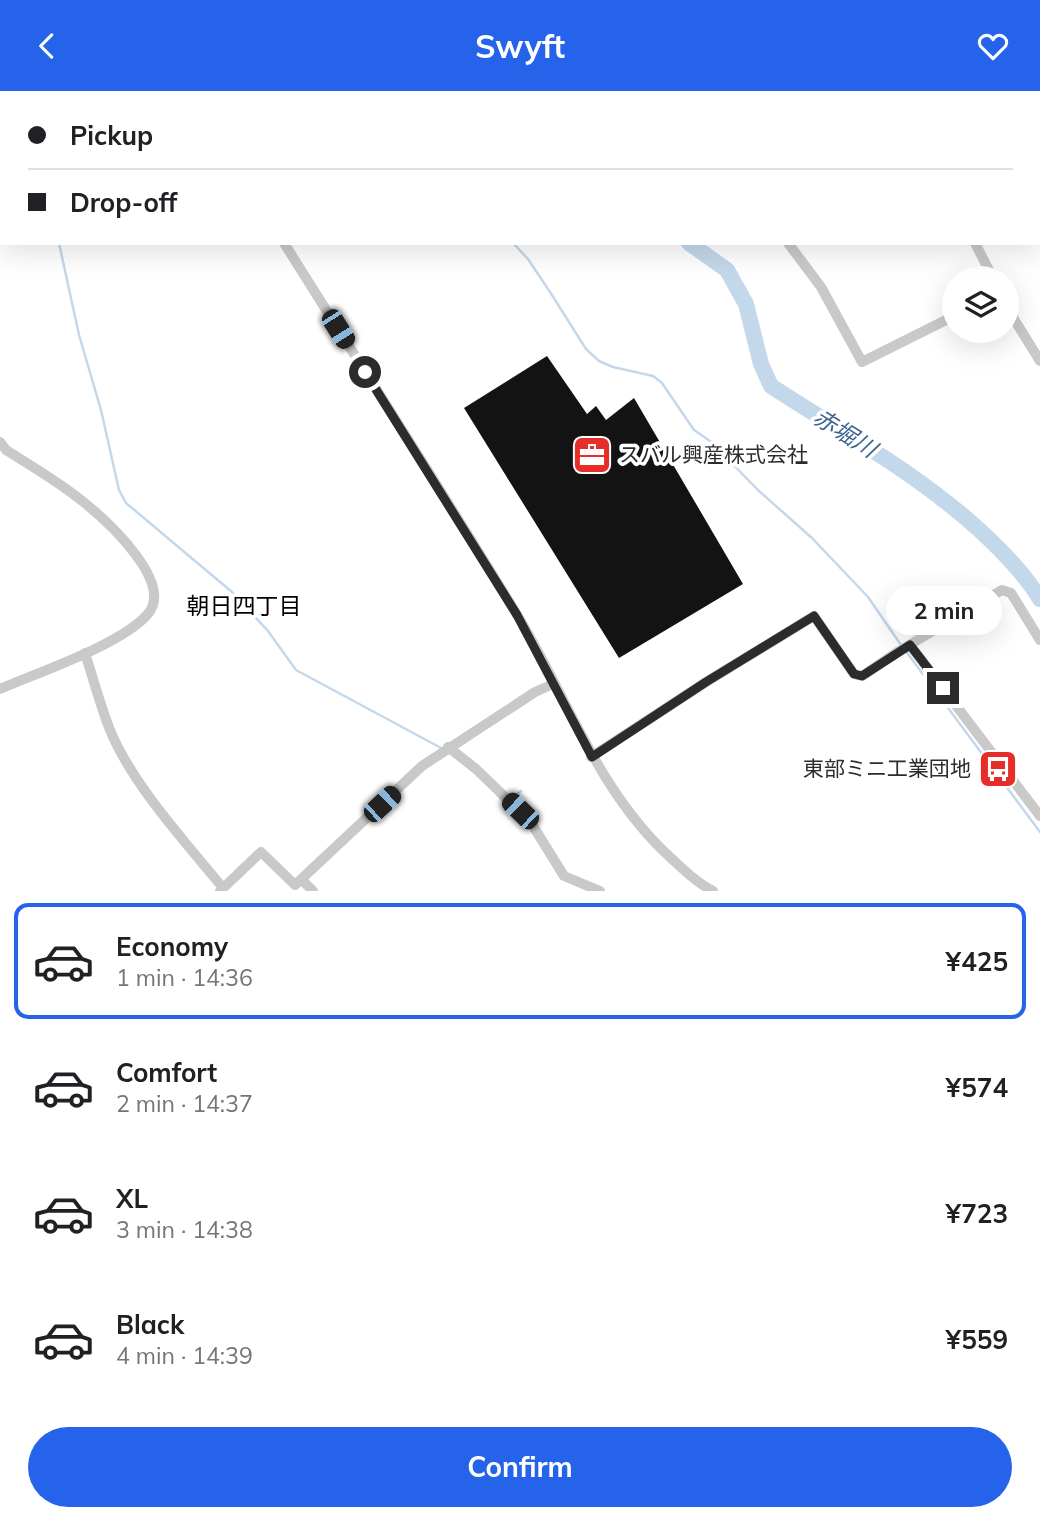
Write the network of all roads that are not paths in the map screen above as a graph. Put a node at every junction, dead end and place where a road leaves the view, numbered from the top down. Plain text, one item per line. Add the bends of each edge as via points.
1 (285, 245) edge
2 (790, 245) edge
3 (976, 245) edge
4 (987, 266) edge
5 (942, 322) edge
6 (1019, 327) edge
7 (1040, 361) edge
8 (0, 442) edge
9 (1040, 640) edge
10 (910, 645) junction
11 (85, 653) junction
12 (553, 684) junction
13 (0, 689) edge
14 (448, 747) junction
15 (592, 757) junction
16 (1040, 816) edge
17 (302, 880) junction
18 (222, 890) edge
19 (313, 891) edge
20 (600, 891) edge
21 (713, 891) edge

1 - 12 street via 517,615
2 - 5 street via 821,287 862,362
3 - 4 street
6 - 7 street
8 - 11 street via 99,515 139,558 153,585 155,603 147,615 125,633
9 - 10 street via 1011,593 1003,590
10 - 15 street via 862,676 854,674 814,616
10 - 16 street
11 - 13 street
11 - 18 street via 110,731 126,759
12 - 14 street
12 - 15 street
14 - 17 street
14 - 20 street via 530,821 564,876
15 - 21 street via 656,845
17 - 18 street via 295,885 261,852
17 - 19 street

